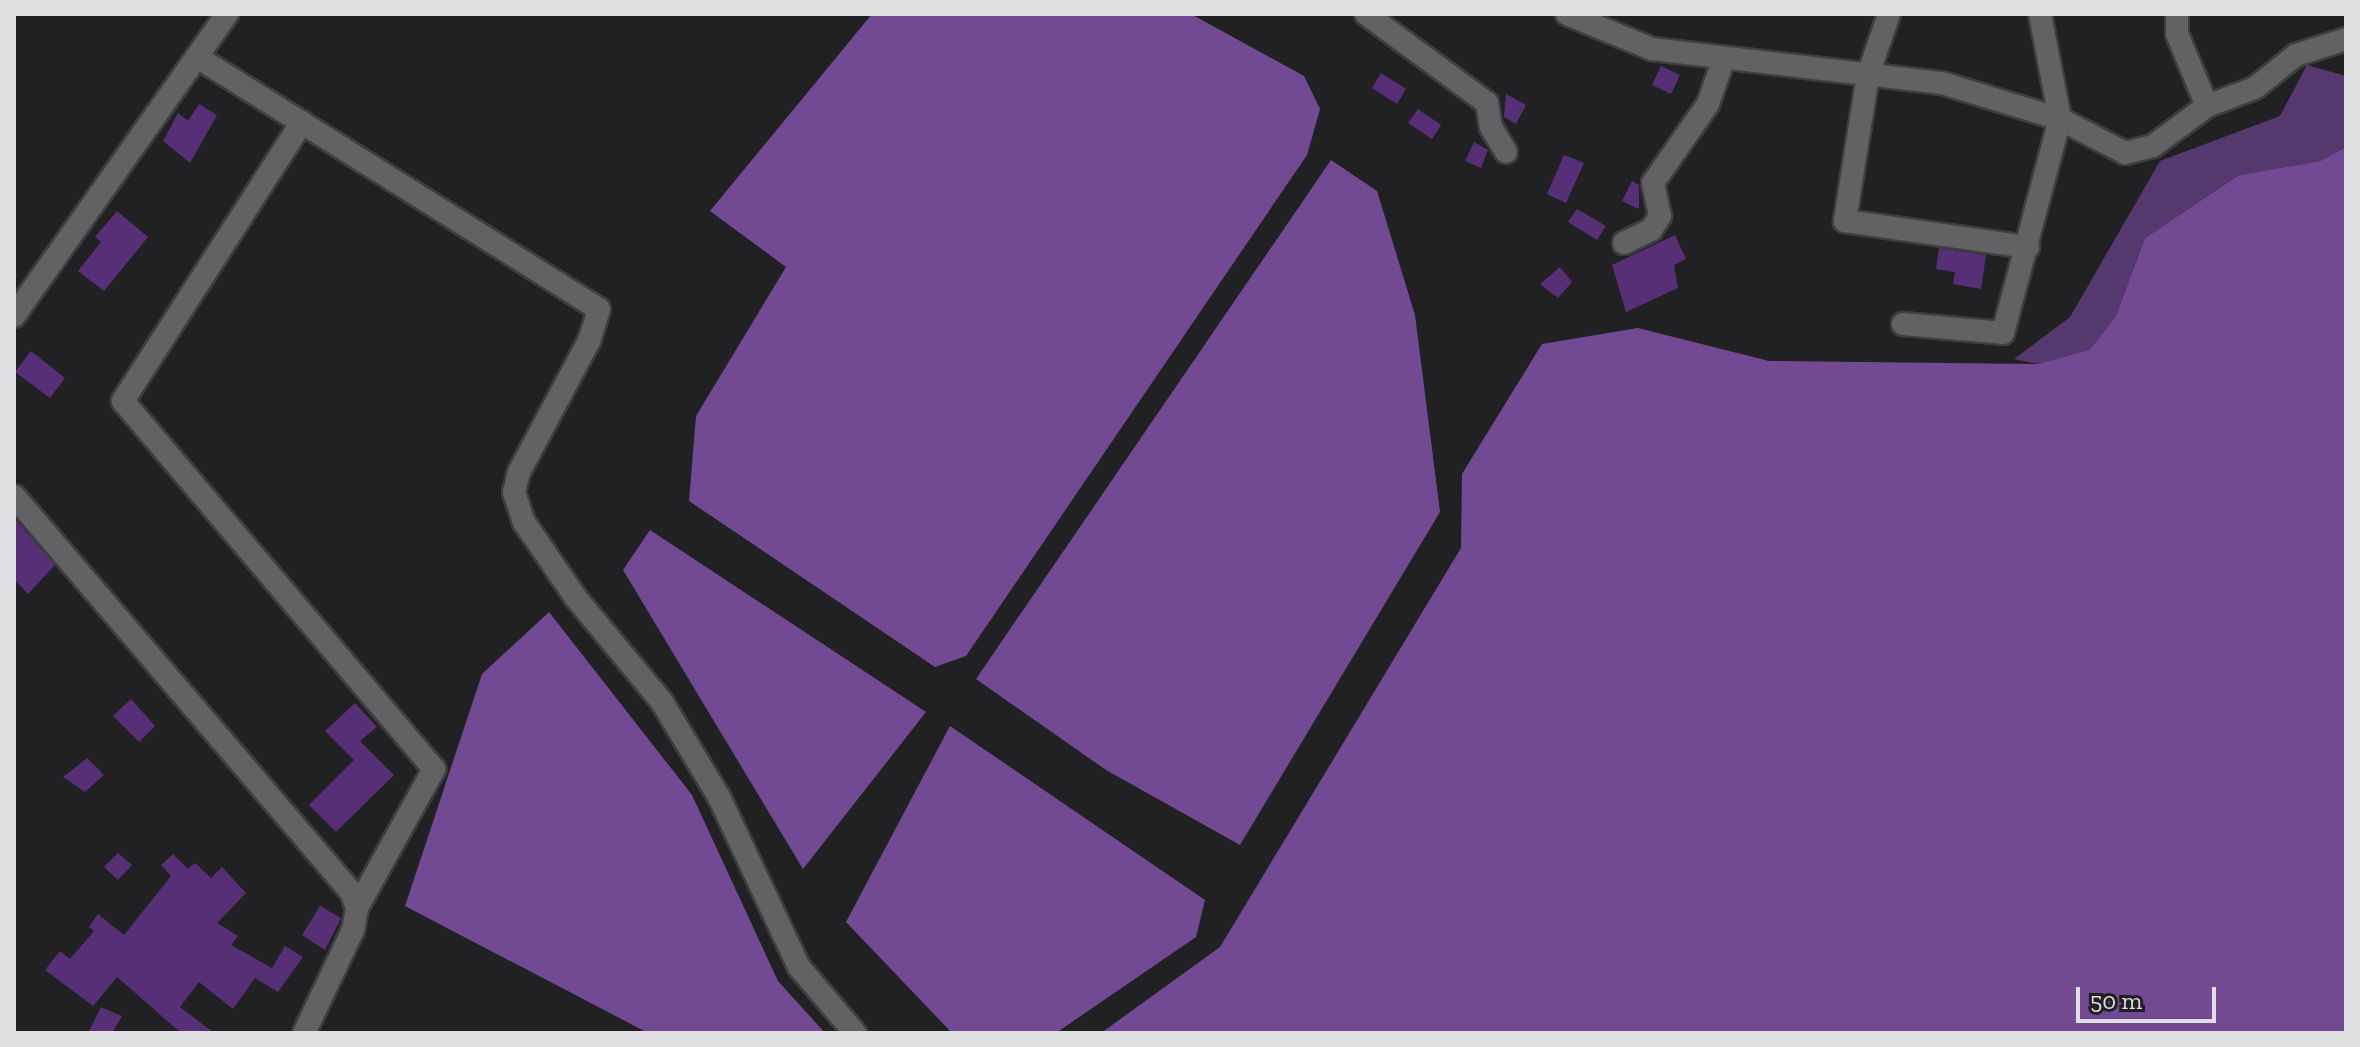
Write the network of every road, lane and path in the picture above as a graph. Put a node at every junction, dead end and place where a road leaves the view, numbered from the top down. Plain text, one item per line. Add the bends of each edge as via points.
1 (227, 14) edge
2 (1366, 14) edge
3 (1567, 14) edge
4 (1889, 14) edge
5 (2040, 14) edge
6 (2177, 14) edge
7 (2346, 39) edge
8 (197, 57) junction
9 (1724, 58) junction
10 (1868, 75) junction
11 (2207, 106) junction
12 (2060, 119) junction
13 (302, 122) junction
14 (1506, 152) dead end
15 (1624, 243) dead end
16 (2028, 247) junction
17 (14, 316) edge
18 (1903, 324) dead end
19 (14, 496) edge
20 (357, 908) junction
21 (304, 1033) edge
22 (855, 1033) edge

1 - 8 street
2 - 14 street via 1487,103 1491,127
3 - 9 street via 1652,49
4 - 10 street
5 - 12 street
6 - 11 street via 2177,34
7 - 11 street via 2296,55 2255,88
8 - 13 street
8 - 17 street
9 - 10 street
9 - 15 street via 1708,104 1653,183 1660,216 1651,230
10 - 12 street via 1942,83
10 - 16 street via 1845,221
11 - 12 street via 2153,146 2125,153
12 - 16 street
13 - 20 street via 123,401 434,769
13 - 22 street via 599,309 590,339 519,472 517,502 576,598 662,702 719,797 799,967
16 - 18 street via 2003,333
19 - 20 street via 351,892
20 - 21 street

